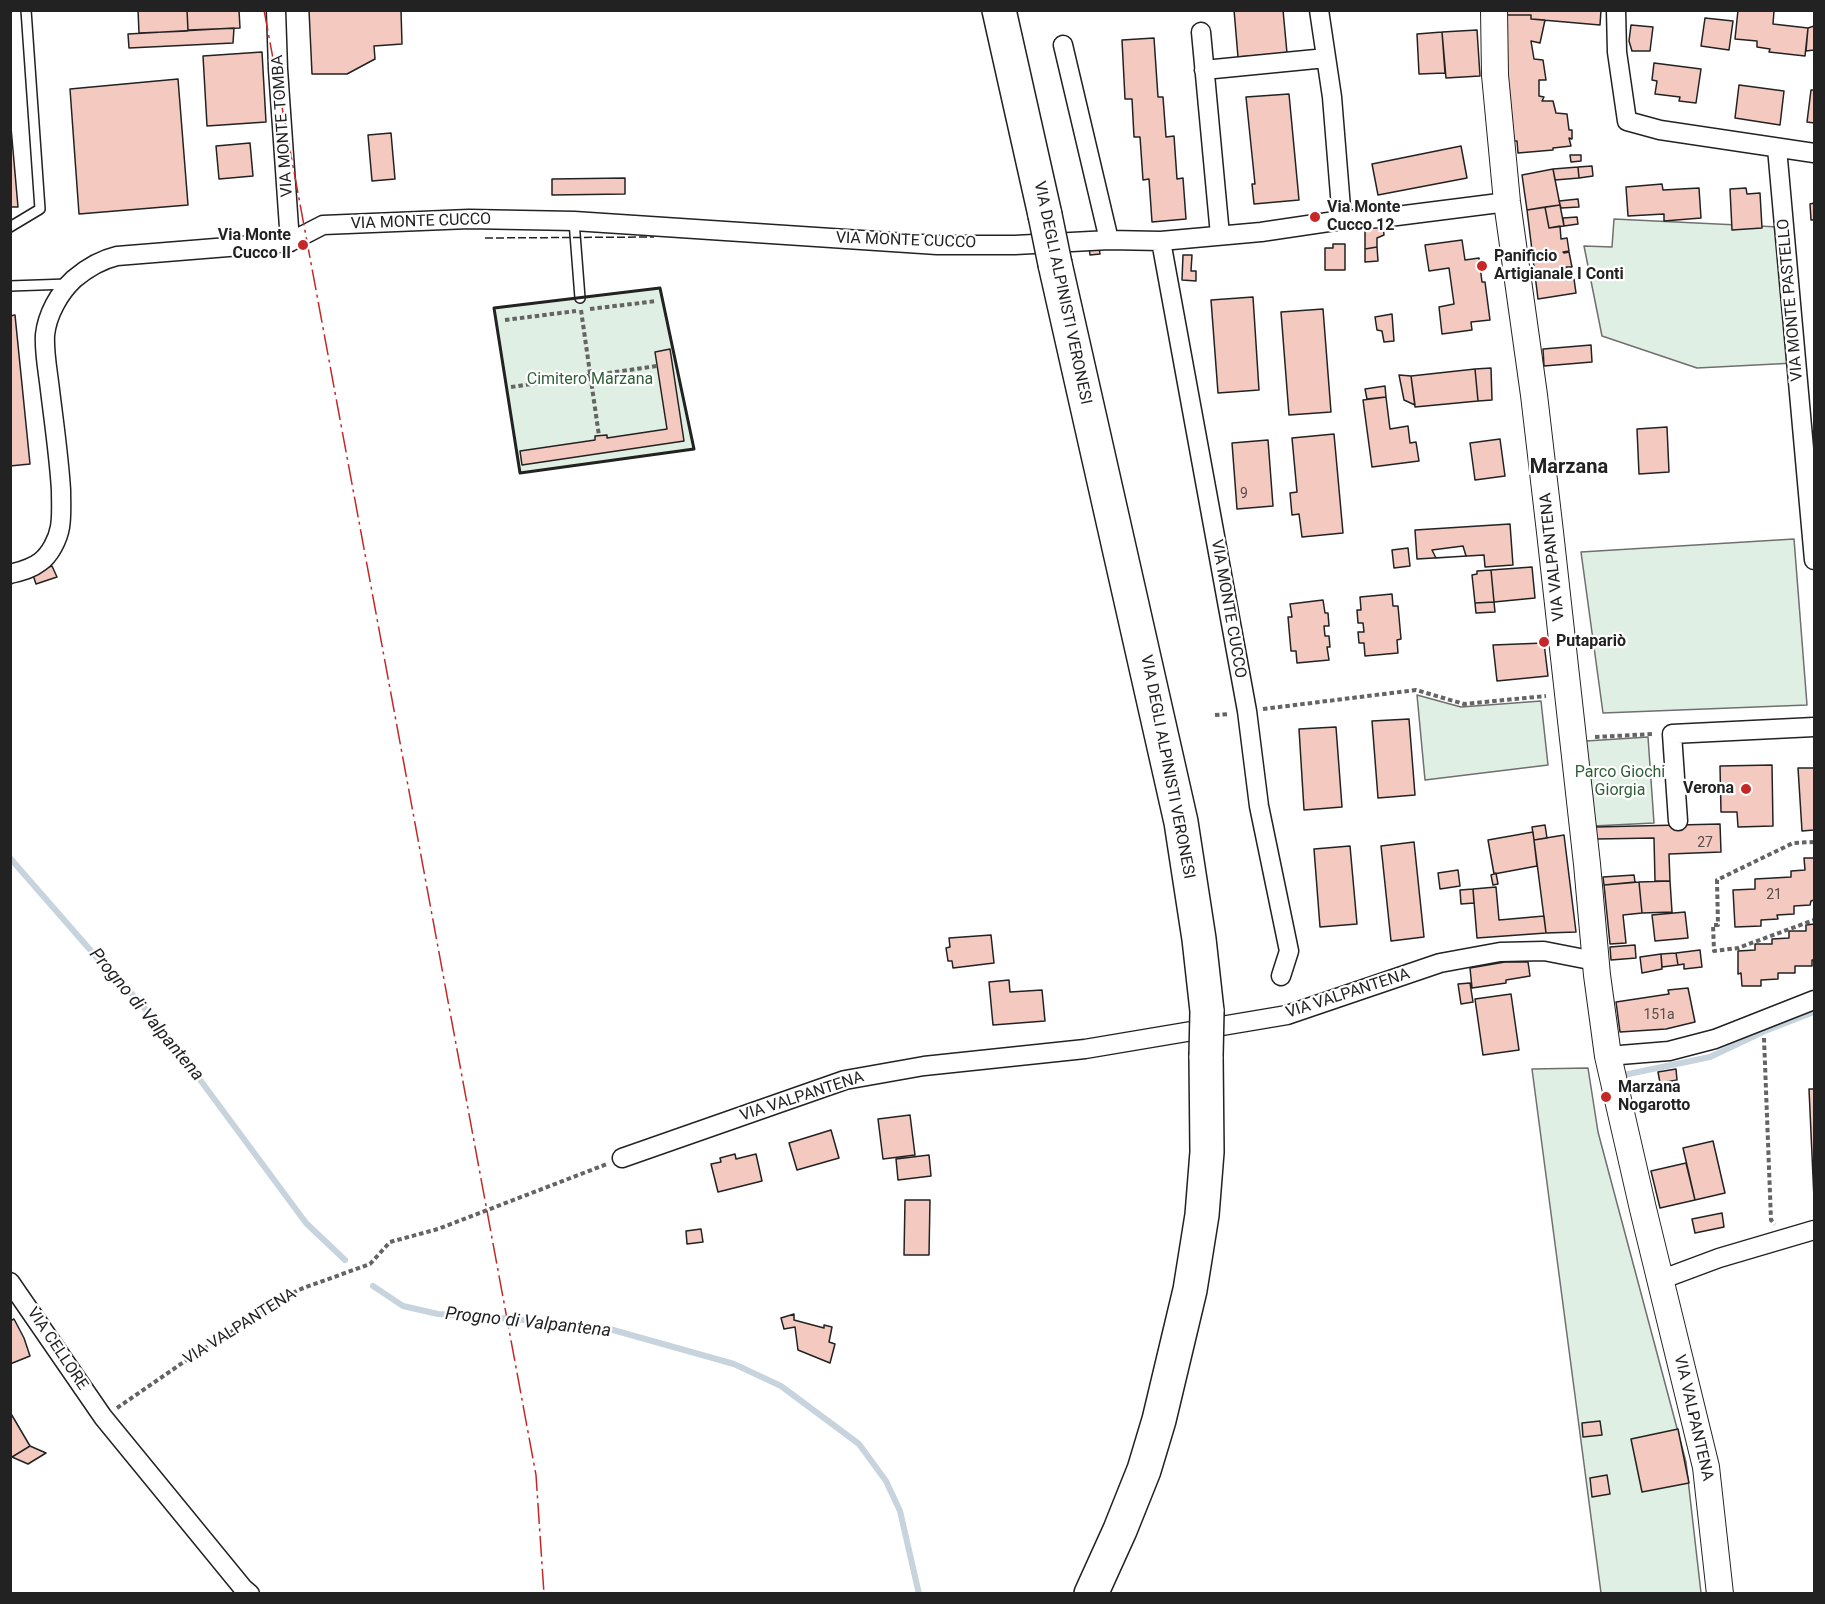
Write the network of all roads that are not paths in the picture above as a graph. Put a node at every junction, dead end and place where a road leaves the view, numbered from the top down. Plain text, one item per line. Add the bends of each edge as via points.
1 (26, 10) edge
2 (276, 10) edge
3 (999, 10) edge
4 (1319, 10) edge
5 (1494, 10) edge
6 (1616, 10) edge
7 (1201, 32) dead end
8 (1063, 45) dead end
9 (1326, 58) junction
10 (1204, 70) junction
11 (1777, 148) junction
12 (1815, 153) edge
13 (1507, 201) junction
14 (1341, 220) junction
15 (574, 221) junction
16 (10, 227) edge
17 (1220, 235) junction
18 (1109, 240) junction
19 (1161, 241) junction
20 (290, 242) junction
21 (68, 284) junction
22 (10, 286) edge
23 (580, 298) road end
24 (1815, 560) edge
25 (10, 574) edge
26 (1815, 727) edge
27 (1678, 821) dead end
28 (1595, 961) junction
29 (1281, 976) dead end
30 (1815, 1000) edge
31 (1608, 1056) junction
32 (622, 1158) road end
33 (1815, 1230) edge
34 (1660, 1280) junction
35 (10, 1282) edge
36 (250, 1593) edge
37 (1091, 1593) edge
38 (1720, 1593) edge

1 - 16 lane via 40,209
2 - 20 street, VIA MONTE TOMBA
3 - 37 highway, VIA DEGLI ALPINISTI VERONESI, bridge via 1181,822 1207,1011 1207,1152 1190,1290 1144,1470
4 - 9 street
5 - 13 street, VIA VALPANTENA via 1495,75
6 - 11 street via 1617,52 1627,121 1660,130
7 - 10 street
8 - 18 street
9 - 10 street
9 - 14 street
10 - 17 street
11 - 12 street
11 - 24 street, VIA MONTE PASTELLO
13 - 14 street, VIA MONTE CUCCO
13 - 28 street, VIA VALPANTENA via 1535,407
14 - 17 street, VIA MONTE CUCCO
15 - 18 street, VIA MONTE CUCCO via 937,245
15 - 20 street, VIA MONTE CUCCO via 469,219 323,225
15 - 23 lane
17 - 19 street, VIA MONTE CUCCO
18 - 19 street, VIA MONTE CUCCO
19 - 29 street, VIA MONTE CUCCO via 1247,711 1258,806 1289,951
20 - 21 street, VIA MONTE CUCCO via 106,258
21 - 22 lane
21 - 25 street, VIA MONTE CUCCO via 57,301 45,335 60,477 60,530 42,561
26 - 27 street via 1672,734
28 - 31 street, VIA VALPANTENA
28 - 32 street, VIA VALPANTENA via 1544,951 1500,952 1440,963 1287,1016 1085,1049 924,1065 845,1080
30 - 31 street via 1715,1039 1669,1051
31 - 34 street, VIA VALPANTENA
33 - 34 street
34 - 38 street, VIA VALPANTENA via 1707,1467
35 - 36 street, VIA CELLORE via 103,1417

